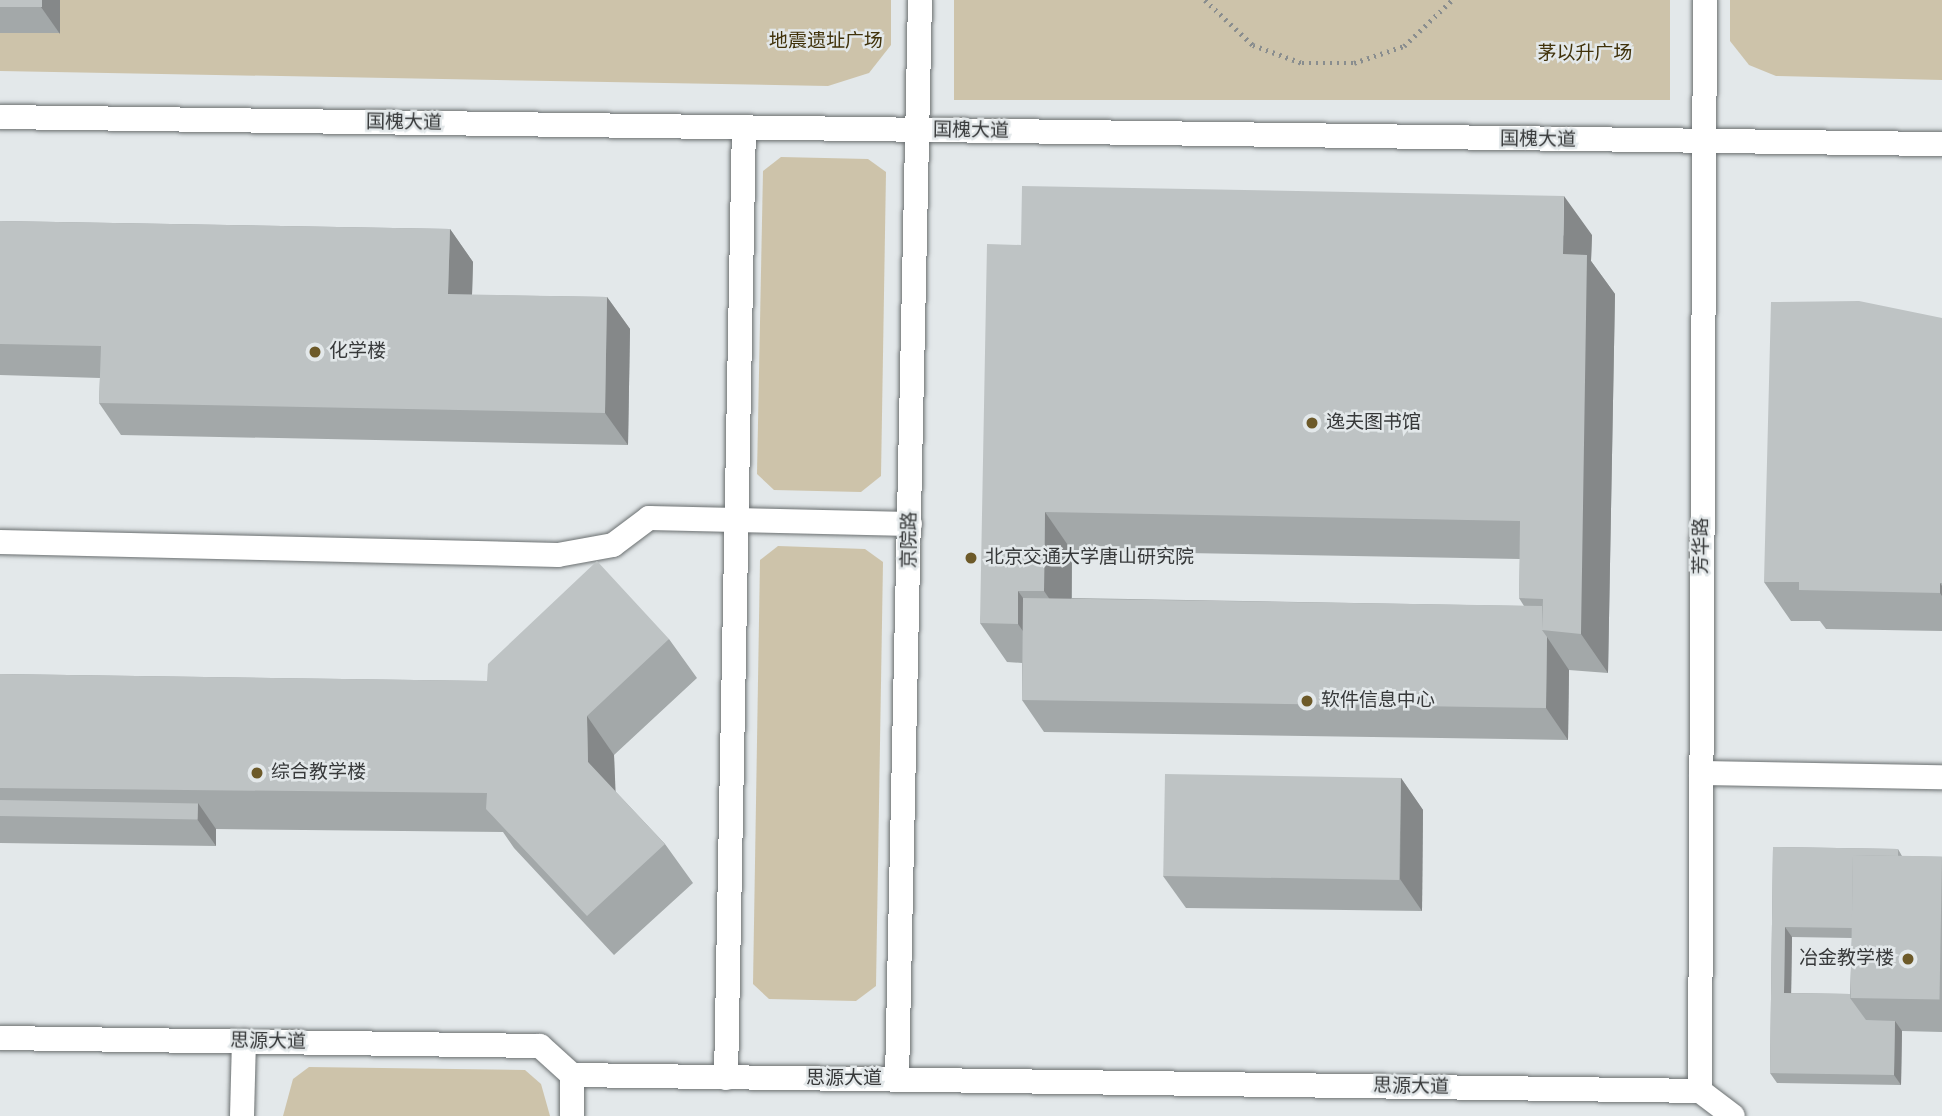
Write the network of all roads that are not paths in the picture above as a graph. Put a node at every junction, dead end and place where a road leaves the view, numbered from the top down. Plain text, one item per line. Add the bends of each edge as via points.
1 (920, 0) edge
2 (1705, 0) edge
3 (0, 117) edge
4 (744, 127) junction
5 (917, 130) junction
6 (1705, 142) junction
7 (1942, 144) edge
8 (738, 520) junction
9 (910, 524) junction
10 (0, 542) edge
11 (1701, 773) junction
12 (1942, 777) edge
13 (0, 1038) edge
14 (244, 1041) junction
15 (572, 1075) junction
16 (726, 1078) junction
17 (897, 1079) junction
18 (1700, 1091) junction
19 (242, 1116) edge
20 (572, 1116) edge
21 (1733, 1116) edge

1 - 5 lane, 京院路
2 - 6 lane, 芳华路
3 - 4 lane, 国槐大道
4 - 5 lane, 国槐大道
4 - 8 lane
5 - 6 lane, 国槐大道
5 - 9 lane, 京院路
6 - 7 lane, 国槐大道
6 - 11 lane, 芳华路
8 - 9 lane
8 - 10 lane via 649,518 613,545 558,555
8 - 16 lane
9 - 17 lane, 京院路
11 - 12 lane
11 - 18 lane, 芳华路
13 - 14 lane, 思源大道
14 - 15 lane, 思源大道 via 540,1046
14 - 19 lane
15 - 16 lane, 思源大道
15 - 20 lane
16 - 17 lane, 思源大道
17 - 18 lane, 思源大道
18 - 21 lane

